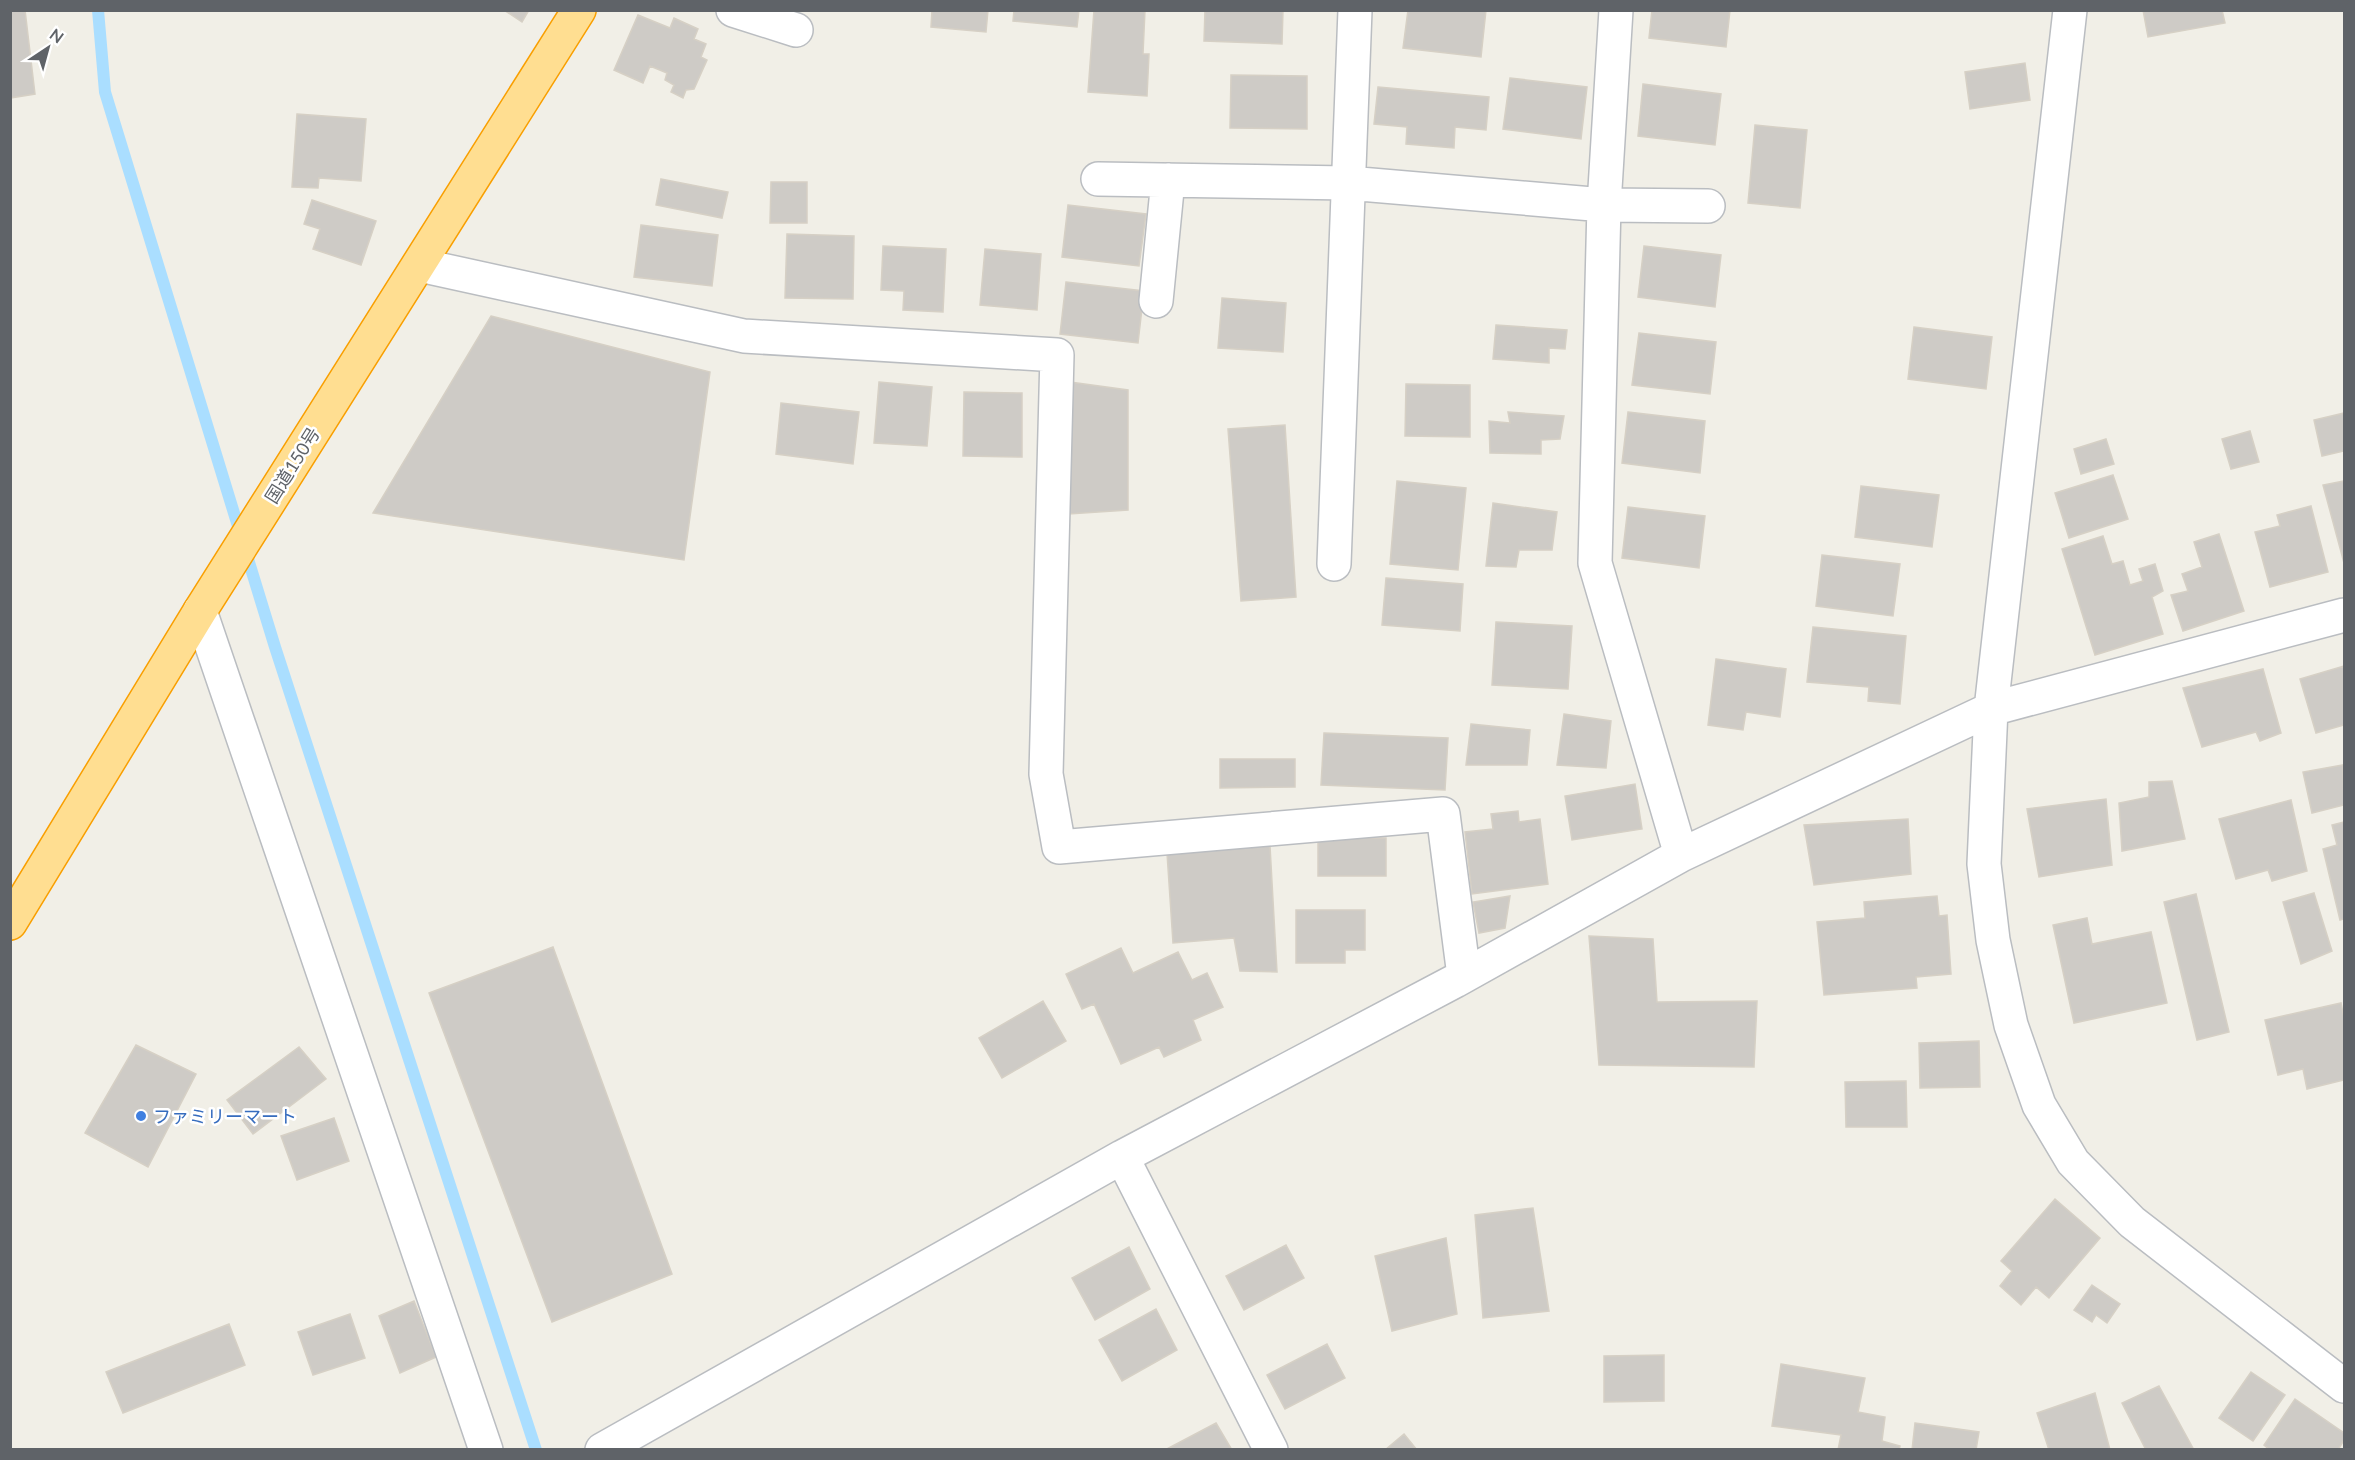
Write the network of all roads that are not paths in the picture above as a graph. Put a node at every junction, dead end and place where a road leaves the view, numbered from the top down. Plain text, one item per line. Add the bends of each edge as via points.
1 (579, 10) edge
2 (733, 10) edge
3 (1355, 10) edge
4 (1616, 10) edge
5 (2070, 10) edge
6 (796, 30) dead end
7 (1098, 179) dead end
8 (1168, 180) junction
9 (1348, 183) junction
10 (1604, 205) junction
11 (1708, 206) dead end
12 (419, 265) junction
13 (1156, 301) dead end
14 (1334, 564) dead end
15 (200, 611) junction
16 (2344, 615) edge
17 (1991, 709) junction
18 (1681, 855) junction
19 (10, 923) edge
20 (1464, 976) junction
21 (1122, 1157) junction
22 (2344, 1386) edge
23 (486, 1449) edge
24 (602, 1449) edge
25 (1270, 1449) edge

1 - 12 highway, 国道150号
2 - 6 street
3 - 9 street
4 - 10 street
5 - 17 street
7 - 8 street
8 - 9 street
8 - 13 street
9 - 10 street
9 - 14 street
10 - 11 street
10 - 18 street via 1595,563
12 - 15 highway, 国道150号
12 - 20 street via 744,336 1057,355 1046,774 1059,847 1443,814
15 - 19 highway, 国道150号
15 - 23 street
16 - 17 street
17 - 18 street
17 - 22 street via 1984,864 1993,940 2011,1025 2039,1105 2073,1162 2132,1222
18 - 20 street
20 - 21 street
21 - 24 street
21 - 25 street

